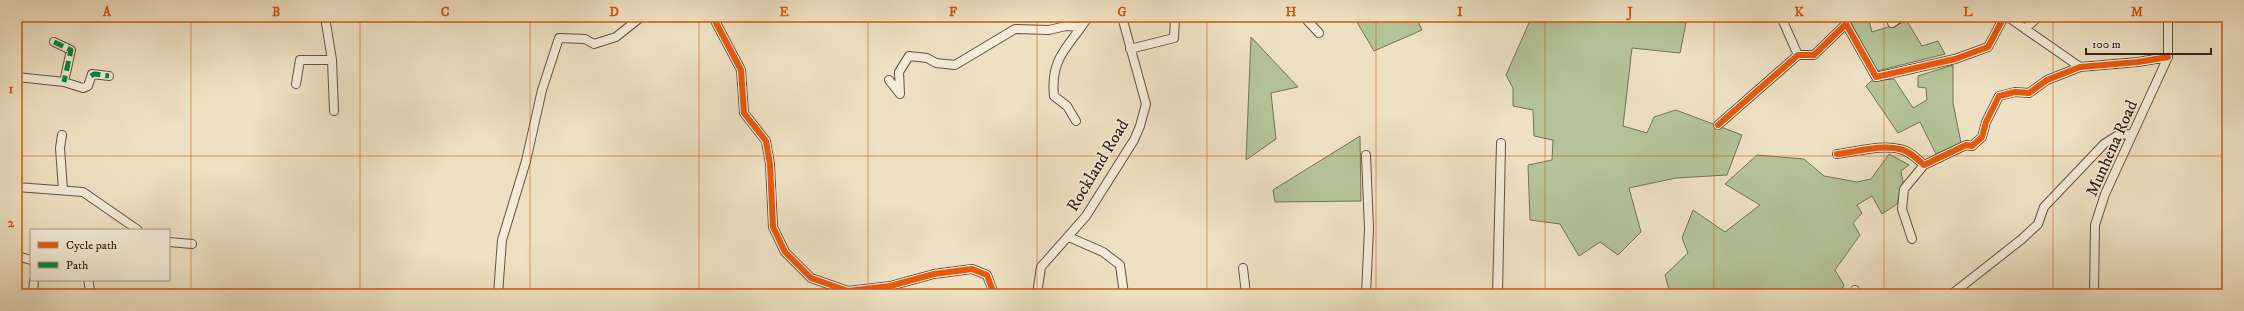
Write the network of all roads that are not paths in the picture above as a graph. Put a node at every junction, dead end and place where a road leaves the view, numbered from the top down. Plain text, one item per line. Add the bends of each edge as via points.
1 (326, 17) edge
2 (641, 17) edge
3 (713, 17) edge
4 (1088, 17) edge
5 (1122, 17) edge
6 (1175, 17) edge
7 (1304, 17) edge
8 (1782, 17) edge
9 (1901, 17) edge
10 (2004, 17) edge
11 (2008, 17) edge
12 (2038, 17) edge
13 (2168, 17) edge
14 (1892, 23) dead end
15 (1081, 27) junction
16 (2026, 29) junction
17 (1319, 33) dead end
18 (54, 42) dead end
19 (1130, 49) junction
20 (1798, 55) junction
21 (2168, 57) junction
22 (332, 60) junction
23 (2080, 67) junction
24 (17, 76) edge
25 (109, 76) dead end
26 (889, 80) dead end
27 (64, 82) junction
28 (296, 84) dead end
29 (17, 93) edge
30 (334, 111) dead end
31 (1076, 121) dead end
32 (1718, 125) dead end
33 (17, 131) edge
34 (2131, 134) junction
35 (62, 135) dead end
36 (1366, 154) dead end
37 (1837, 154) dead end
38 (1924, 165) junction
39 (17, 187) edge
40 (63, 190) junction
41 (137, 229) edge
42 (1069, 237) junction
43 (1912, 239) dead end
44 (170, 242) edge
45 (192, 244) dead end
46 (17, 256) edge
47 (30, 260) edge
48 (1243, 268) dead end
49 (34, 281) edge
50 (88, 281) edge
51 (33, 294) edge
52 (91, 294) edge
53 (498, 294) edge
54 (994, 294) edge
55 (1037, 294) edge
56 (1124, 294) edge
57 (1246, 294) edge
58 (1366, 294) edge
59 (1498, 294) edge
60 (1952, 294) edge
61 (2094, 294) edge

1 - 22 street
2 - 53 street via 616,37 594,44 585,39 559,38 542,90 526,161 502,240
3 - 54 street via 741,70 744,113 766,141 770,164 773,227 785,252 811,278 848,291 890,286 934,274 972,269 987,275
4 - 15 street
5 - 19 street, Rockland Road
6 - 19 street via 1174,38
7 - 17 street
8 - 20 street
9 - 14 street
10 - 20 street via 1988,47 1955,59 1876,77 1846,24 1814,55
11 - 16 street
12 - 16 street
13 - 21 street, Munhena Road
15 - 26 street via 1066,26 1049,30 1015,29 955,65 909,56 899,72 900,94
15 - 31 street via 1058,57 1053,82 1054,96 1067,106
16 - 23 street
18 - 27 street via 71,50
19 - 42 street, Rockland Road via 1146,104 1140,126 1100,195
20 - 32 street
21 - 23 street
21 - 34 street, Munhena Road
22 - 28 street via 300,60
22 - 30 street
23 - 38 street via 2047,80 2028,93 2015,92 1999,96 1986,122 1982,137 1972,146 1966,145
24 - 27 street
25 - 27 street via 92,74 88,86 83,88
29 - 33 street
34 - 60 street via 2118,135 2104,144 2044,207 2038,224
34 - 61 street, Munhena Road via 2105,194 2096,225
35 - 40 street via 60,148
36 - 58 street via 1369,229
37 - 38 street via 1878,148 1900,149
38 - 43 street via 1904,189 1902,209
39 - 40 street
40 - 41 street via 83,192
42 - 55 street, Rockland Road via 1041,267
42 - 56 street via 1103,252 1120,266
44 - 45 street
46 - 47 street
48 - 57 street
49 - 51 street
50 - 52 street
59 - 59 street via 1500,167 1501,143

